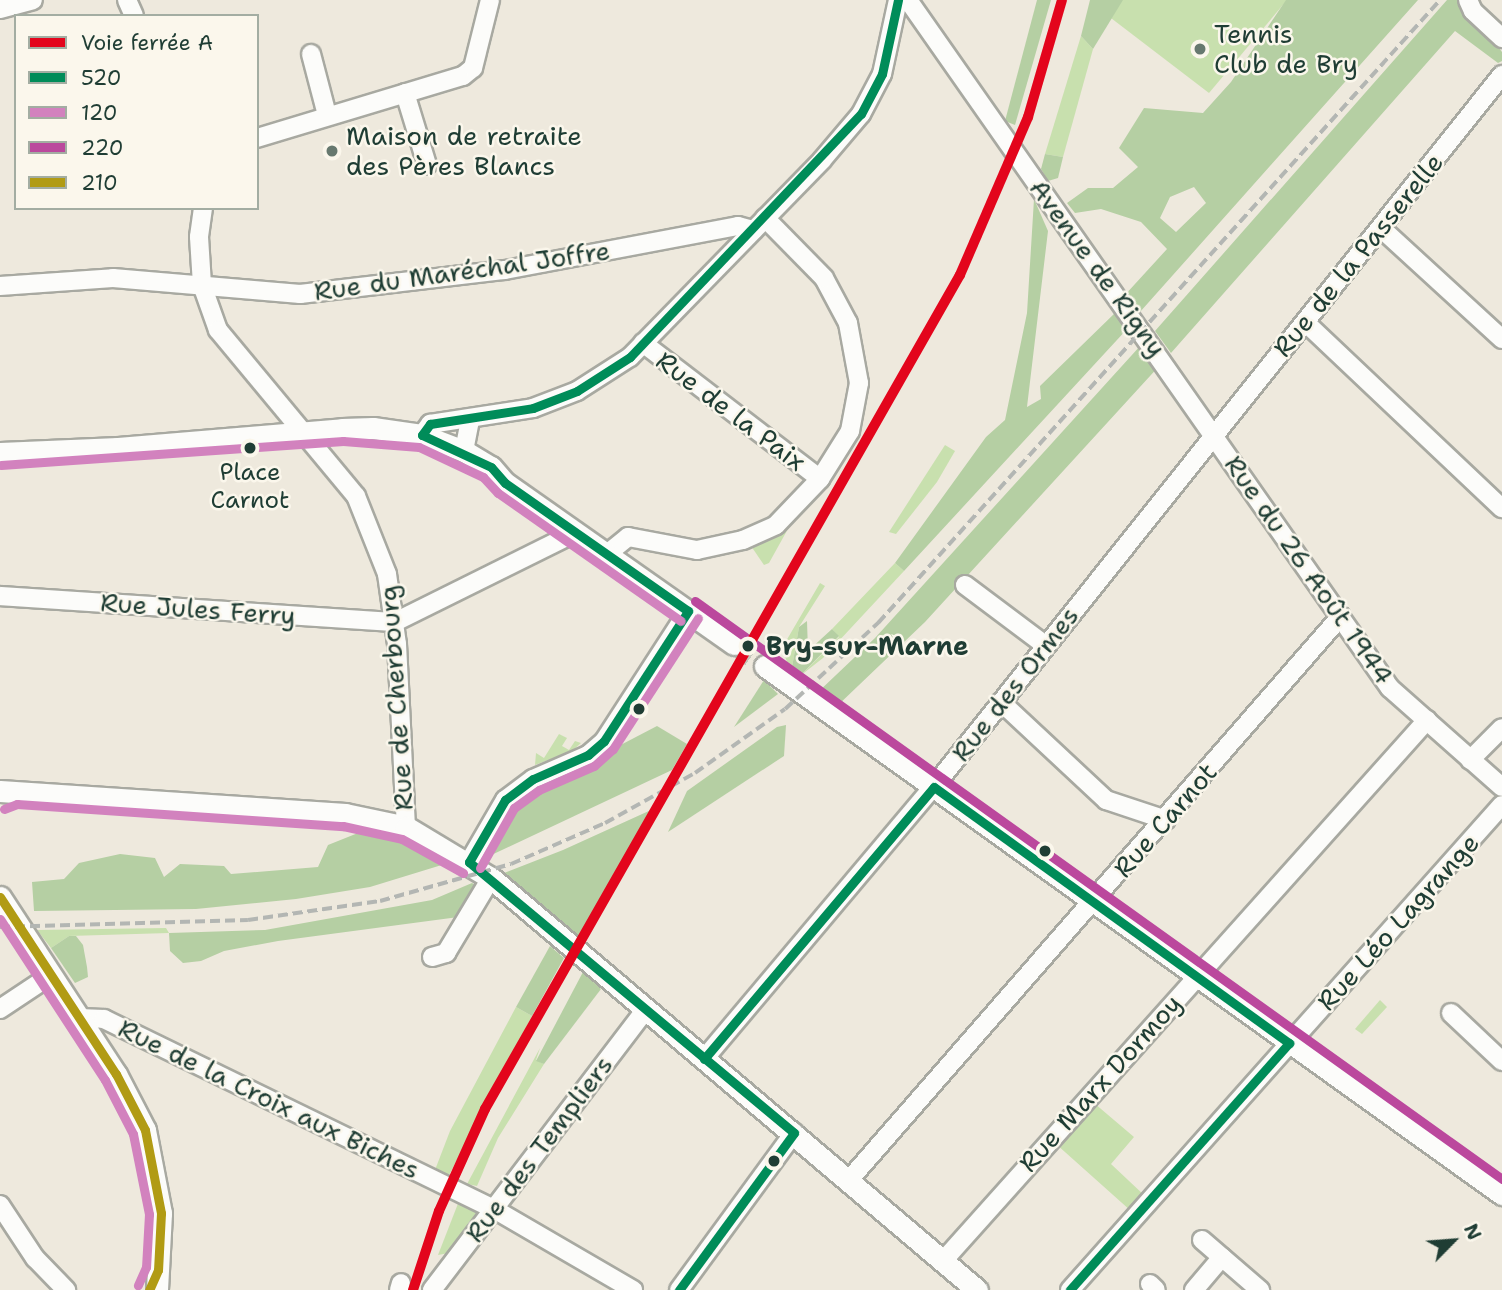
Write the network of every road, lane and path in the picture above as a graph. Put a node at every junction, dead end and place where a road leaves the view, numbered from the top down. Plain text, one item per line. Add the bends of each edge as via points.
1 (33, 0) edge
2 (490, 0) edge
3 (898, 0) edge
4 (908, 0) edge
5 (1468, 0) edge
6 (0, 9) edge
7 (1502, 38) edge
8 (311, 54) dead end
9 (1502, 75) edge
10 (405, 93) junction
11 (327, 115) junction
12 (259, 137) edge
13 (428, 165) dead end
14 (203, 210) edge
15 (759, 224) junction
16 (1382, 229) junction
17 (202, 285) junction
18 (0, 286) edge
19 (1305, 321) junction
20 (1502, 339) edge
21 (643, 343) junction
22 (470, 420) junction
23 (303, 432) junction
24 (1213, 434) junction
25 (422, 435) junction
26 (464, 451) junction
27 (0, 453) edge
28 (820, 478) junction
29 (1502, 509) edge
30 (566, 533) junction
31 (607, 554) junction
32 (965, 585) dead end
33 (0, 596) edge
34 (688, 611) junction
35 (1341, 616) junction
36 (395, 622) junction
37 (734, 644) tunnel mouth
38 (1045, 645) junction
39 (765, 666) tunnel mouth
40 (1002, 702) junction
41 (1427, 720) junction
42 (1502, 729) edge
43 (1470, 760) junction
44 (934, 787) junction
45 (1502, 787) edge
46 (2, 793) edge
47 (1502, 805) edge
48 (1166, 820) junction
49 (406, 827) junction
50 (469, 862) junction
51 (491, 878) junction
52 (0, 897) edge
53 (1094, 902) junction
54 (432, 957) dead end
55 (51, 975) junction
56 (1196, 976) junction
57 (0, 1009) edge
58 (646, 1009) junction
59 (1451, 1013) dead end
60 (79, 1018) junction
61 (1289, 1043) junction
62 (704, 1059) junction
63 (1502, 1061) edge
64 (794, 1133) junction
65 (849, 1180) junction
66 (1502, 1194) edge
67 (0, 1205) edge
68 (494, 1209) junction
69 (1202, 1240) dead end
70 (1222, 1257) junction
71 (943, 1261) junction
72 (157, 1280) edge
73 (66, 1290) edge
74 (149, 1290) edge
75 (432, 1290) edge
76 (633, 1290) edge
77 (679, 1290) edge
78 (977, 1290) edge
79 (1070, 1290) edge
80 (1194, 1290) edge
81 (1260, 1290) edge

1 - 6 street
2 - 10 street via 473,68 463,76
3 - 15 street via 887,60 869,101 822,160
4 - 24 street, Avenue de Rigny
5 - 7 street via 1473,11
8 - 11 street
9 - 16 street, Rue de la Passerelle
10 - 11 street
10 - 13 street
11 - 12 street
14 - 17 street, Rue de Cherbourg
15 - 17 street, Rue du Maréchal Joffre via 392,286 300,294
15 - 21 street
15 - 28 street via 824,278 854,342 859,383 856,416 844,444
16 - 19 street, Rue de la Passerelle
16 - 20 street
17 - 18 street, Rue du Maréchal Joffre via 73,278
17 - 23 street, Rue de Cherbourg via 218,330
19 - 24 street, Rue de la Passerelle
19 - 29 street
21 - 22 street via 577,391 533,408
21 - 28 street, Rue de la Paix
22 - 25 street via 430,424
22 - 26 street
23 - 25 main road via 373,428
23 - 27 main road
23 - 36 street, Rue de Cherbourg via 356,496 387,574
24 - 35 street, Rue du 26 Août 1944
24 - 38 street, Rue des Ormes
25 - 26 main road
26 - 30 main road
28 - 31 street via 789,516 743,540 697,550 628,537
30 - 31 main road
30 - 36 street
31 - 34 main road
32 - 38 street
33 - 36 street, Rue Jules Ferry
34 - 37 main road
34 - 50 street via 604,741 587,755 533,779 505,800
35 - 41 street, Rue du 26 Août 1944 via 1390,688
35 - 48 street, Rue Carnot
36 - 49 street, Rue de Cherbourg
38 - 40 street, Rue des Ormes
39 - 44 main road
40 - 44 street, Rue des Ormes
40 - 48 street via 1106,800
41 - 43 street, Rue du 26 Août 1944
41 - 56 street, Rue Marx Dormoy
42 - 43 street
43 - 45 street, Rue du 26 Août 1944
44 - 53 main road
44 - 62 street, Rue des Ormes
46 - 49 main road via 345,814
47 - 61 street, Rue Léo Lagrange
48 - 53 street, Rue Carnot
49 - 50 main road
50 - 51 main road
51 - 54 street via 446,953
51 - 58 main road
52 - 55 main road
53 - 56 main road
53 - 65 street, Rue Carnot
55 - 57 street
55 - 60 main road
56 - 61 main road
56 - 71 street, Rue Marx Dormoy
58 - 62 main road
58 - 68 street, Rue des Templiers
59 - 63 street
60 - 68 street, Rue de la Croix aux Biches via 104,1019
60 - 72 main road via 133,1102 145,1130 161,1213
61 - 66 main road
61 - 79 street, Rue Léo Lagrange
62 - 64 main road
64 - 65 main road
64 - 77 street
65 - 71 main road
67 - 73 street via 35,1258
68 - 75 street, Rue des Templiers
68 - 76 street, Rue de la Croix aux Biches
69 - 70 street
70 - 80 street
70 - 81 street
71 - 78 main road
72 - 74 main road

